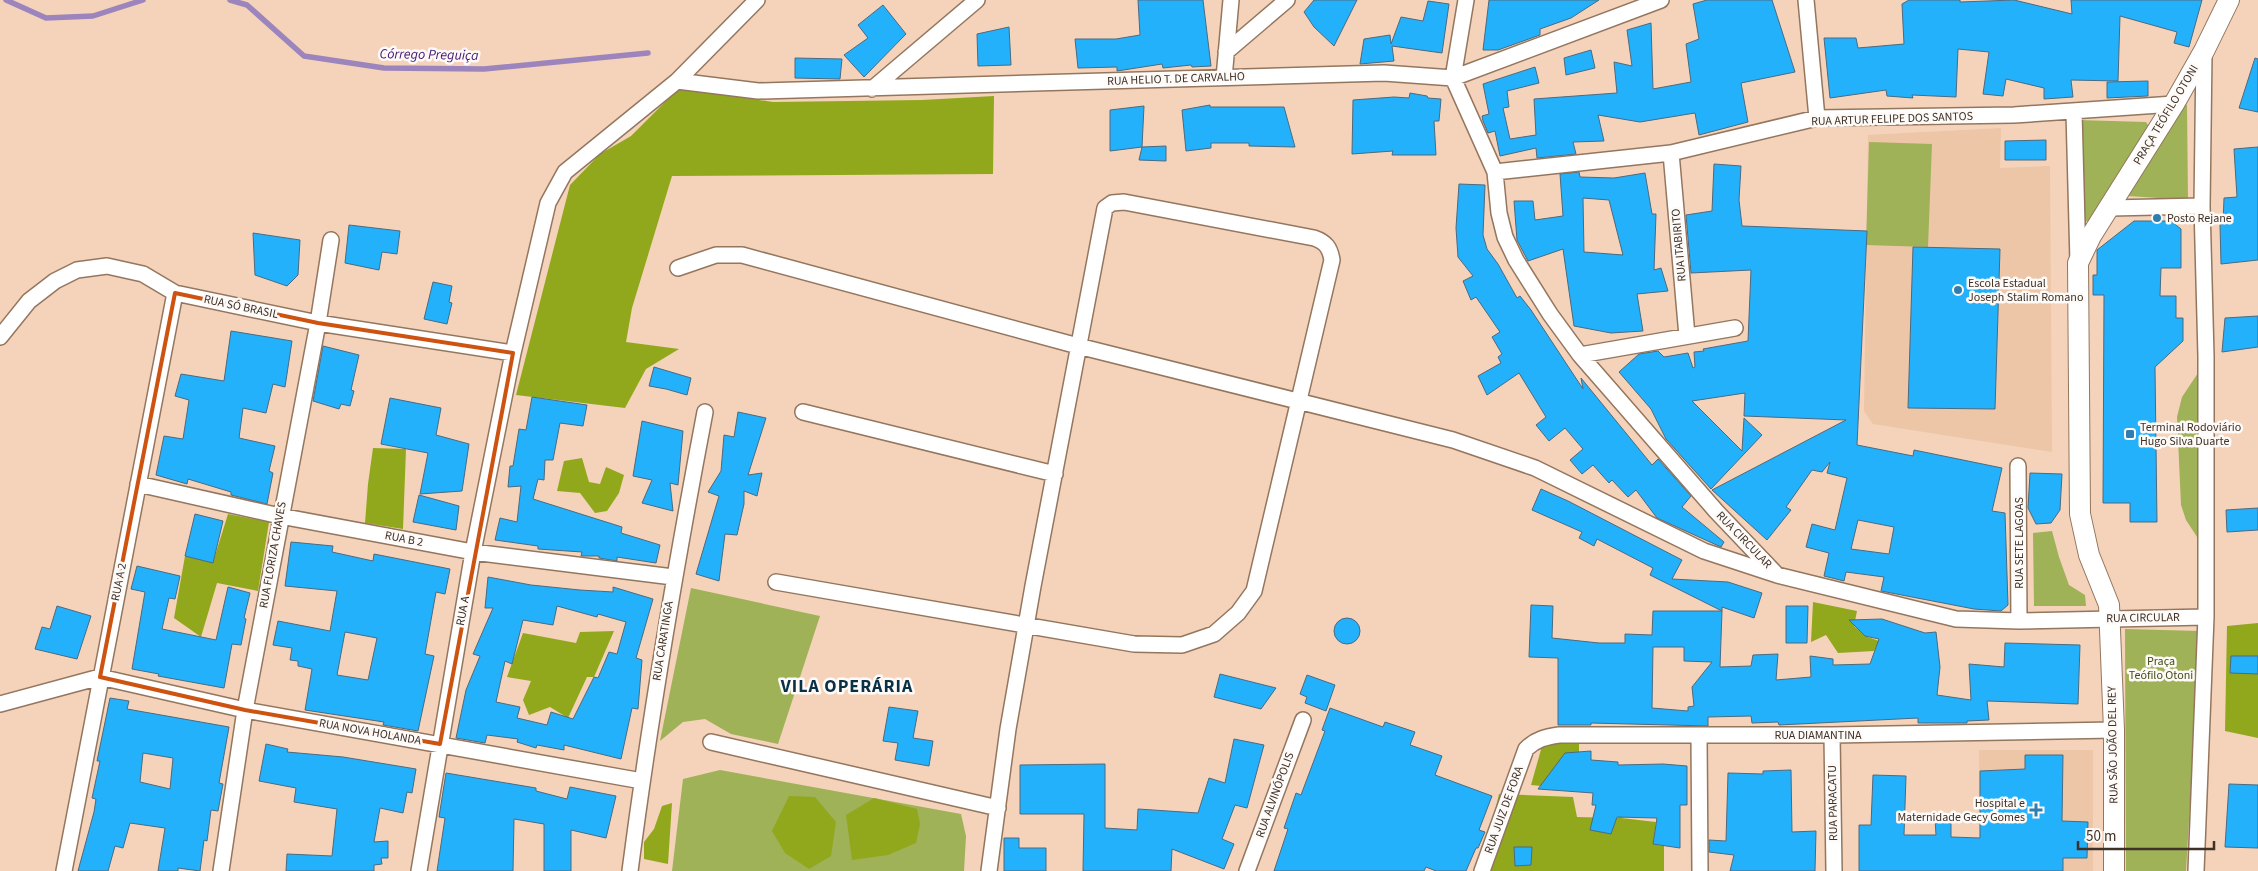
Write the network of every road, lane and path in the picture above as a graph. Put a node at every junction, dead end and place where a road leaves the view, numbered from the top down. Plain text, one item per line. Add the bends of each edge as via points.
1 (757, 0) edge
2 (978, 0) edge
3 (1230, 0) edge
4 (1287, 0) edge
5 (1466, 0) edge
6 (1661, 0) edge
7 (1806, 0) edge
8 (2229, 0) edge
9 (2204, 51) junction
10 (1226, 52) junction
11 (1224, 78) junction
12 (1453, 78) junction
13 (677, 81) junction
14 (872, 89) junction
15 (2174, 104) junction
16 (2074, 112) junction
17 (1817, 118) junction
18 (1671, 153) junction
19 (1494, 172) junction
20 (2202, 206) junction
21 (2110, 208) junction
22 (331, 240) dead end
23 (2078, 263) junction
24 (678, 268) dead end
25 (175, 293) junction
26 (318, 323) junction
27 (1735, 328) dead end
28 (1687, 336) junction
29 (0, 337) edge
30 (1078, 346) junction
31 (513, 352) junction
32 (1580, 355) junction
33 (1299, 401) junction
34 (705, 412) dead end
35 (803, 412) dead end
36 (2018, 466) dead end
37 (1055, 474) junction
38 (138, 484) junction
39 (280, 516) junction
40 (473, 552) junction
41 (1777, 575) junction
42 (673, 576) junction
43 (776, 582) dead end
44 (2206, 618) junction
45 (2111, 619) junction
46 (2019, 621) junction
47 (1026, 625) junction
48 (100, 677) junction
49 (0, 704) edge
50 (245, 710) junction
51 (1303, 720) dead end
52 (2114, 730) junction
53 (1699, 735) junction
54 (1832, 735) junction
55 (711, 742) dead end
56 (440, 744) junction
57 (1526, 749) joint
58 (642, 781) junction
59 (998, 808) junction
60 (64, 871) edge
61 (220, 871) edge
62 (419, 871) edge
63 (630, 871) edge
64 (989, 871) edge
65 (1247, 871) edge
66 (1482, 871) edge
67 (1700, 871) edge
68 (1834, 871) edge
69 (2114, 871) edge
70 (2196, 871) edge

1 - 13 street, RUA A
2 - 14 street
3 - 10 street
4 - 10 street
5 - 12 street
6 - 12 street, RUA HELIO T. DE CARVALHO
7 - 17 street
8 - 9 main road
9 - 15 main road, PRAÇA TEÓFILO OTONI
9 - 20 street, PRAÇA TEÓFILO OTONI
10 - 11 street
11 - 12 street, RUA HELIO T. DE CARVALHO via 1384,73
11 - 14 street, RUA HELIO T. DE CARVALHO
12 - 19 street, RUA CIRCULAR
13 - 14 street, RUA HELIO T. DE CARVALHO via 758,91
13 - 31 street, RUA A via 565,172 548,203
15 - 16 street, RUA ARTUR FELIPE DOS SANTOS
15 - 21 main road, PRAÇA TEÓFILO OTONI
16 - 17 street, RUA ARTUR FELIPE DOS SANTOS via 2014,116
16 - 23 street, PRAÇA TEÓFILO OTONI
17 - 18 street, RUA ARTUR FELIPE DOS SANTOS
18 - 19 street, RUA ARTUR FELIPE DOS SANTOS
18 - 28 street, RUA ITABIRITO
19 - 32 street, RUA CIRCULAR via 1505,237 1550,314
20 - 21 street
20 - 44 street, PRAÇA TEÓFILO OTONI via 2206,356
21 - 23 main road, PRAÇA TEÓFILO OTONI
22 - 26 street, RUA FLORIZA CHAVES
23 - 45 main road, PRAÇA TEÓFILO OTONI via 2080,514 2089,555 2109,605
24 - 30 street via 716,255 742,255
25 - 26 street, RUA SÓ BRASIL
25 - 29 street, RUA SÓ BRASIL via 143,274 107,266 77,270 54,281 29,301
25 - 38 street, RUA A 2
26 - 31 street, RUA SÓ BRASIL
26 - 39 street, RUA FLORIZA CHAVES
27 - 28 street
28 - 32 street
30 - 33 street
30 - 33 street via 1103,213 1112,203 1124,202 1314,238 1323,241 1331,250 1332,260
30 - 37 street
31 - 40 street, RUA A
32 - 41 street, RUA CIRCULAR via 1716,511
33 - 41 street via 1453,440 1535,468 1704,551
33 - 47 street via 1254,591 1238,614 1214,634 1182,645 1134,644
34 - 42 street, RUA CARATINGA
35 - 37 street
36 - 46 street, RUA SETE LAGOAS
37 - 47 street
38 - 39 street, RUA B 2
38 - 48 street, RUA A 2
39 - 40 street, RUA B 2
39 - 50 street, RUA FLORIZA CHAVES
40 - 42 street, RUA B 2
40 - 56 street, RUA A
41 - 46 street, RUA CIRCULAR via 1956,619
42 - 58 street, RUA CARATINGA
43 - 47 street
44 - 45 street, RUA CIRCULAR
44 - 70 street
45 - 46 street, RUA CIRCULAR
45 - 52 main road, RUA SÃO JOÃO DEL REY
47 - 59 street
48 - 49 street
48 - 50 street, RUA NOVA HOLANDA
48 - 60 street, RUA A 2
50 - 56 street, RUA NOVA HOLANDA
50 - 61 street, RUA FLORIZA CHAVES
51 - 65 street, RUA ALVINÓPOLIS
52 - 54 street, RUA DIAMANTINA
52 - 69 main road, RUA SÃO JOÃO DEL REY
53 - 54 street, RUA DIAMANTINA
53 - 57 street, RUA DIAMANTINA via 1560,735 1540,738
53 - 67 street
54 - 68 street, RUA PARACATU
55 - 59 street
56 - 58 street, RUA NOVA HOLANDA
56 - 62 street, RUA A
57 - 66 street, RUA JUIZ DE FORA
58 - 63 street, RUA CARATINGA
59 - 64 street

